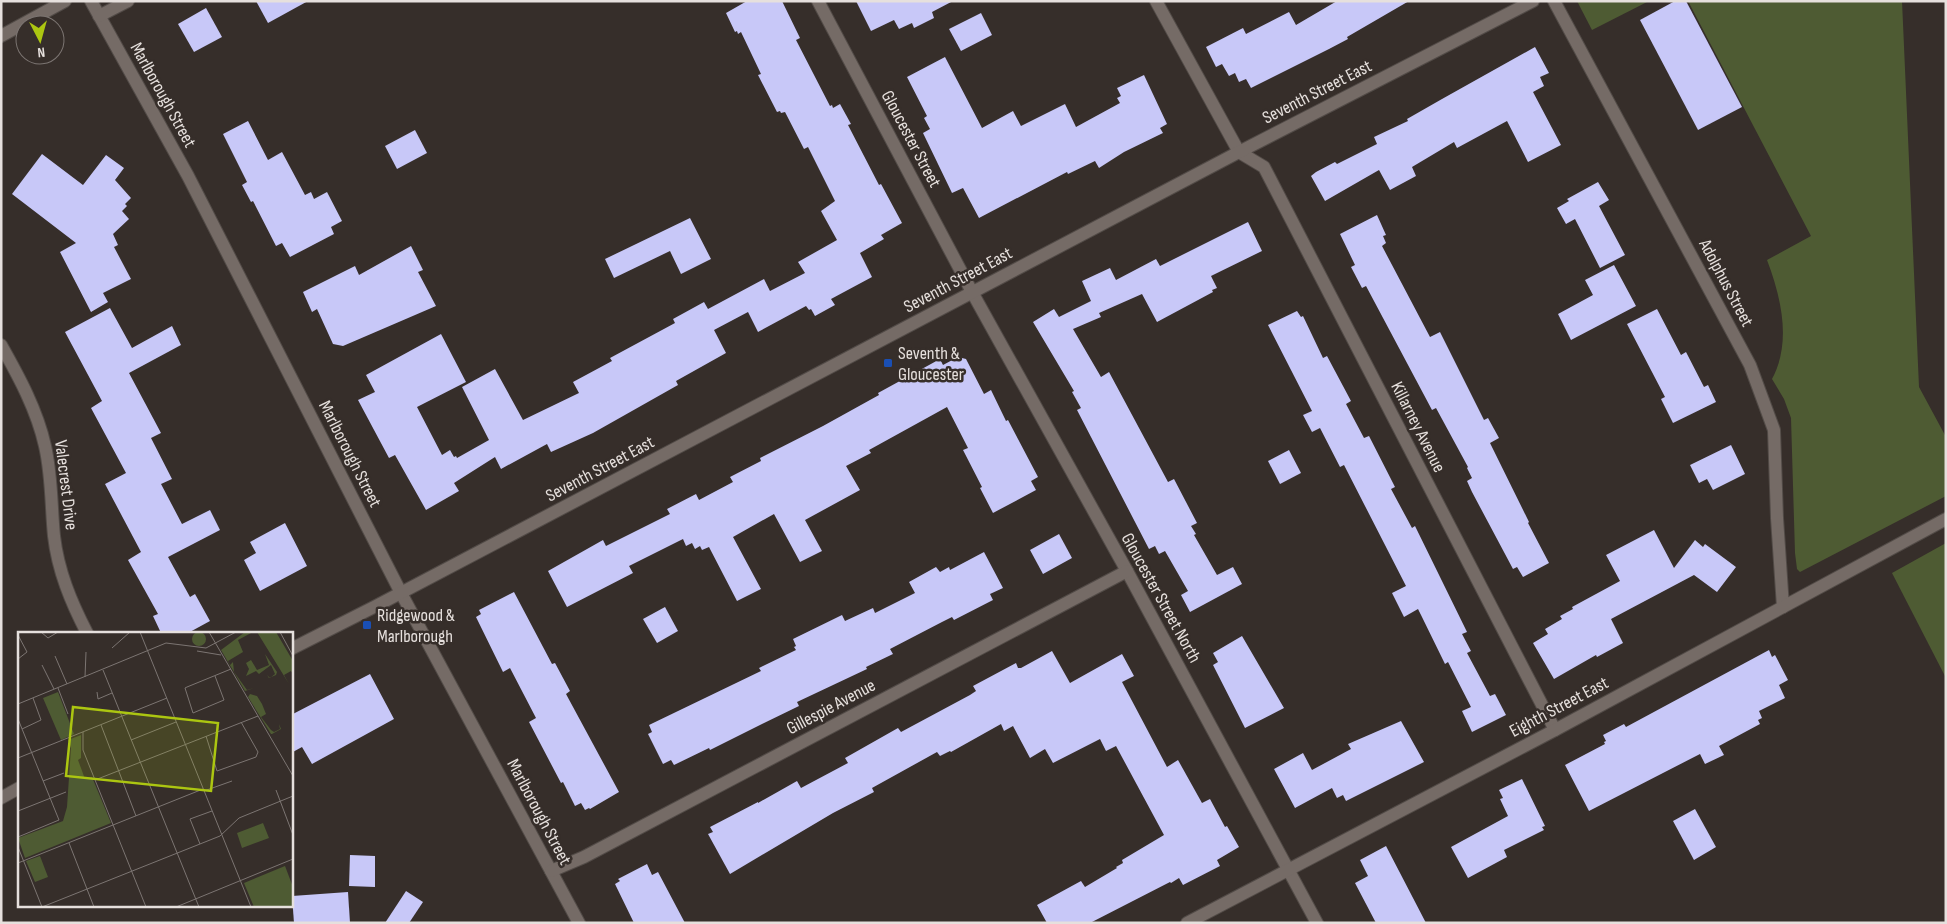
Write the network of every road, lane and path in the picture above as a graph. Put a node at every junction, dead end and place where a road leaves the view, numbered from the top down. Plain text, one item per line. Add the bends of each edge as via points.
1 (65, 1) edge
2 (91, 1) edge
3 (128, 1) edge
4 (818, 1) edge
5 (1156, 1) edge
6 (1533, 1) edge
7 (1554, 1) edge
8 (99, 16) junction
9 (1, 36) edge
10 (1239, 152) junction
11 (972, 292) junction
12 (1, 345) edge
13 (1946, 519) edge
14 (1126, 571) junction
15 (401, 593) junction
16 (1783, 607) junction
17 (87, 632) edge
18 (292, 648) edge
19 (1555, 730) junction
20 (18, 789) edge
21 (1, 798) edge
22 (1288, 869) junction
23 (551, 871) junction
24 (579, 923) edge
25 (1188, 923) edge
26 (1317, 923) edge

1 - 9 street
2 - 8 street, Marlborough Street
3 - 8 street
4 - 11 street, Gloucester Street
5 - 10 street
6 - 10 street, Seventh Street East
7 - 16 street, Adolphus Street via 1750,365 1774,430
8 - 15 street, Marlborough Street via 188,176
10 - 11 street, Seventh Street East
10 - 19 street, Killarney Avenue via 1264,167
11 - 14 street, Gloucester Street North
11 - 15 street, Seventh Street East
12 - 17 street, Valecrest Drive via 36,416 49,464 54,537 59,561
13 - 16 street, Eighth Street East
14 - 22 street, Gloucester Street North
14 - 23 street, Gillespie Avenue via 584,857
15 - 18 street, Seventh Street East
15 - 23 street, Marlborough Street
16 - 19 street, Eighth Street East
19 - 22 street, Eighth Street East
20 - 21 street
22 - 25 street, Eighth Street East
22 - 26 street, Gloucester Street North
23 - 24 street, Marlborough Street

